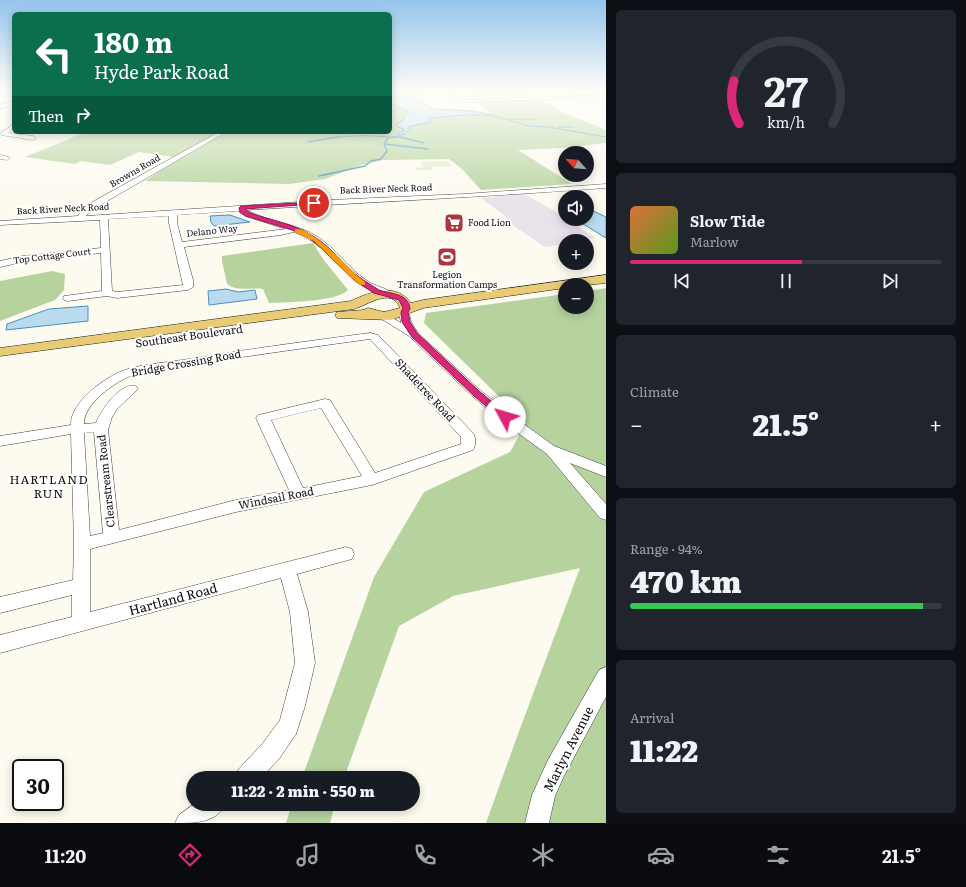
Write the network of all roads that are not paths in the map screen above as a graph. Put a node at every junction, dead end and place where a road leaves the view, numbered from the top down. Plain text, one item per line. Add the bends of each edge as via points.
1 (9, 129) edge
2 (219, 134) edge
3 (33, 138) dead end
4 (0, 157) edge
5 (7, 158) dead end
6 (606, 186) edge
7 (241, 208) junction
8 (173, 213) junction
9 (104, 217) junction
10 (81, 218) junction
11 (0, 223) edge
12 (294, 229) junction
13 (180, 245) junction
14 (104, 250) junction
15 (0, 264) edge
16 (606, 271) edge
17 (606, 279) edge
18 (357, 280) junction
19 (107, 293) junction
20 (390, 295) junction
21 (68, 298) dead end
22 (365, 300) junction
23 (405, 310) junction
24 (380, 316) junction
25 (414, 335) junction
26 (374, 337) joint
27 (0, 352) edge
28 (0, 362) edge
29 (132, 389) dead end
30 (101, 427) junction
31 (76, 429) junction
32 (0, 441) edge
33 (468, 447) joint
34 (549, 449) junction
35 (606, 472) edge
36 (372, 480) junction
37 (298, 494) junction
38 (606, 514) edge
39 (112, 538) junction
40 (82, 544) junction
41 (346, 554) dead end
42 (287, 569) junction
43 (82, 585) junction
44 (0, 605) edge
45 (81, 623) junction
46 (0, 644) edge
47 (606, 678) edge
48 (253, 771) edge
49 (204, 811) edge
50 (187, 823) edge
51 (537, 823) edge

1 - 3 street via 3,134
2 - 10 street, Browns Road via 94,205 86,210
4 - 5 street
6 - 7 street, Back River Neck Road
7 - 8 street, Back River Neck Road
7 - 12 street via 248,214
8 - 9 street, Back River Neck Road
8 - 13 street via 173,223
9 - 10 street, Back River Neck Road
9 - 14 street
10 - 11 street, Back River Neck Road
12 - 13 street, Delano Way via 281,233
12 - 18 street via 316,240
13 - 19 street via 188,287 116,295
14 - 15 street, Top Cottage Court
14 - 19 street
16 - 20 main road via 423,297
17 - 23 main road via 423,304
18 - 20 street
18 - 22 street
19 - 21 street
20 - 22 main road, Southeast Boulevard via 374,295
20 - 23 main road via 401,298
22 - 24 main road via 363,307
22 - 27 main road, Southeast Boulevard via 354,305
23 - 24 main road, Southeast Boulevard via 398,315
23 - 25 street via 406,322
24 - 25 street
24 - 28 main road, Southeast Boulevard via 341,315
25 - 34 street via 476,393
26 - 31 street, Bridge Crossing Road via 363,336 309,343 130,372 109,382 90,398 77,418
26 - 33 street, Shadetree Road via 468,436
29 - 30 street, Clearstream Road via 108,411
30 - 31 street
30 - 39 street, Clearstream Road
31 - 32 street
31 - 40 street, Bridge Crossing Road
33 - 36 street, Windsail Road
34 - 35 street
34 - 38 street
36 - 37 street, Windsail Road
36 - 37 street via 325,403 263,418
37 - 39 street, Windsail Road via 236,506
39 - 40 street, Windsail Road
40 - 43 street, Bridge Crossing Road
41 - 42 street, Hartland Road
42 - 45 street, Hartland Road
42 - 48 street via 300,612 305,663 288,726 272,751
43 - 44 street
43 - 45 street, Bridge Crossing Road
45 - 46 street, Hartland Road
47 - 51 street, Marlyn Avenue via 556,768 544,795
49 - 50 street

